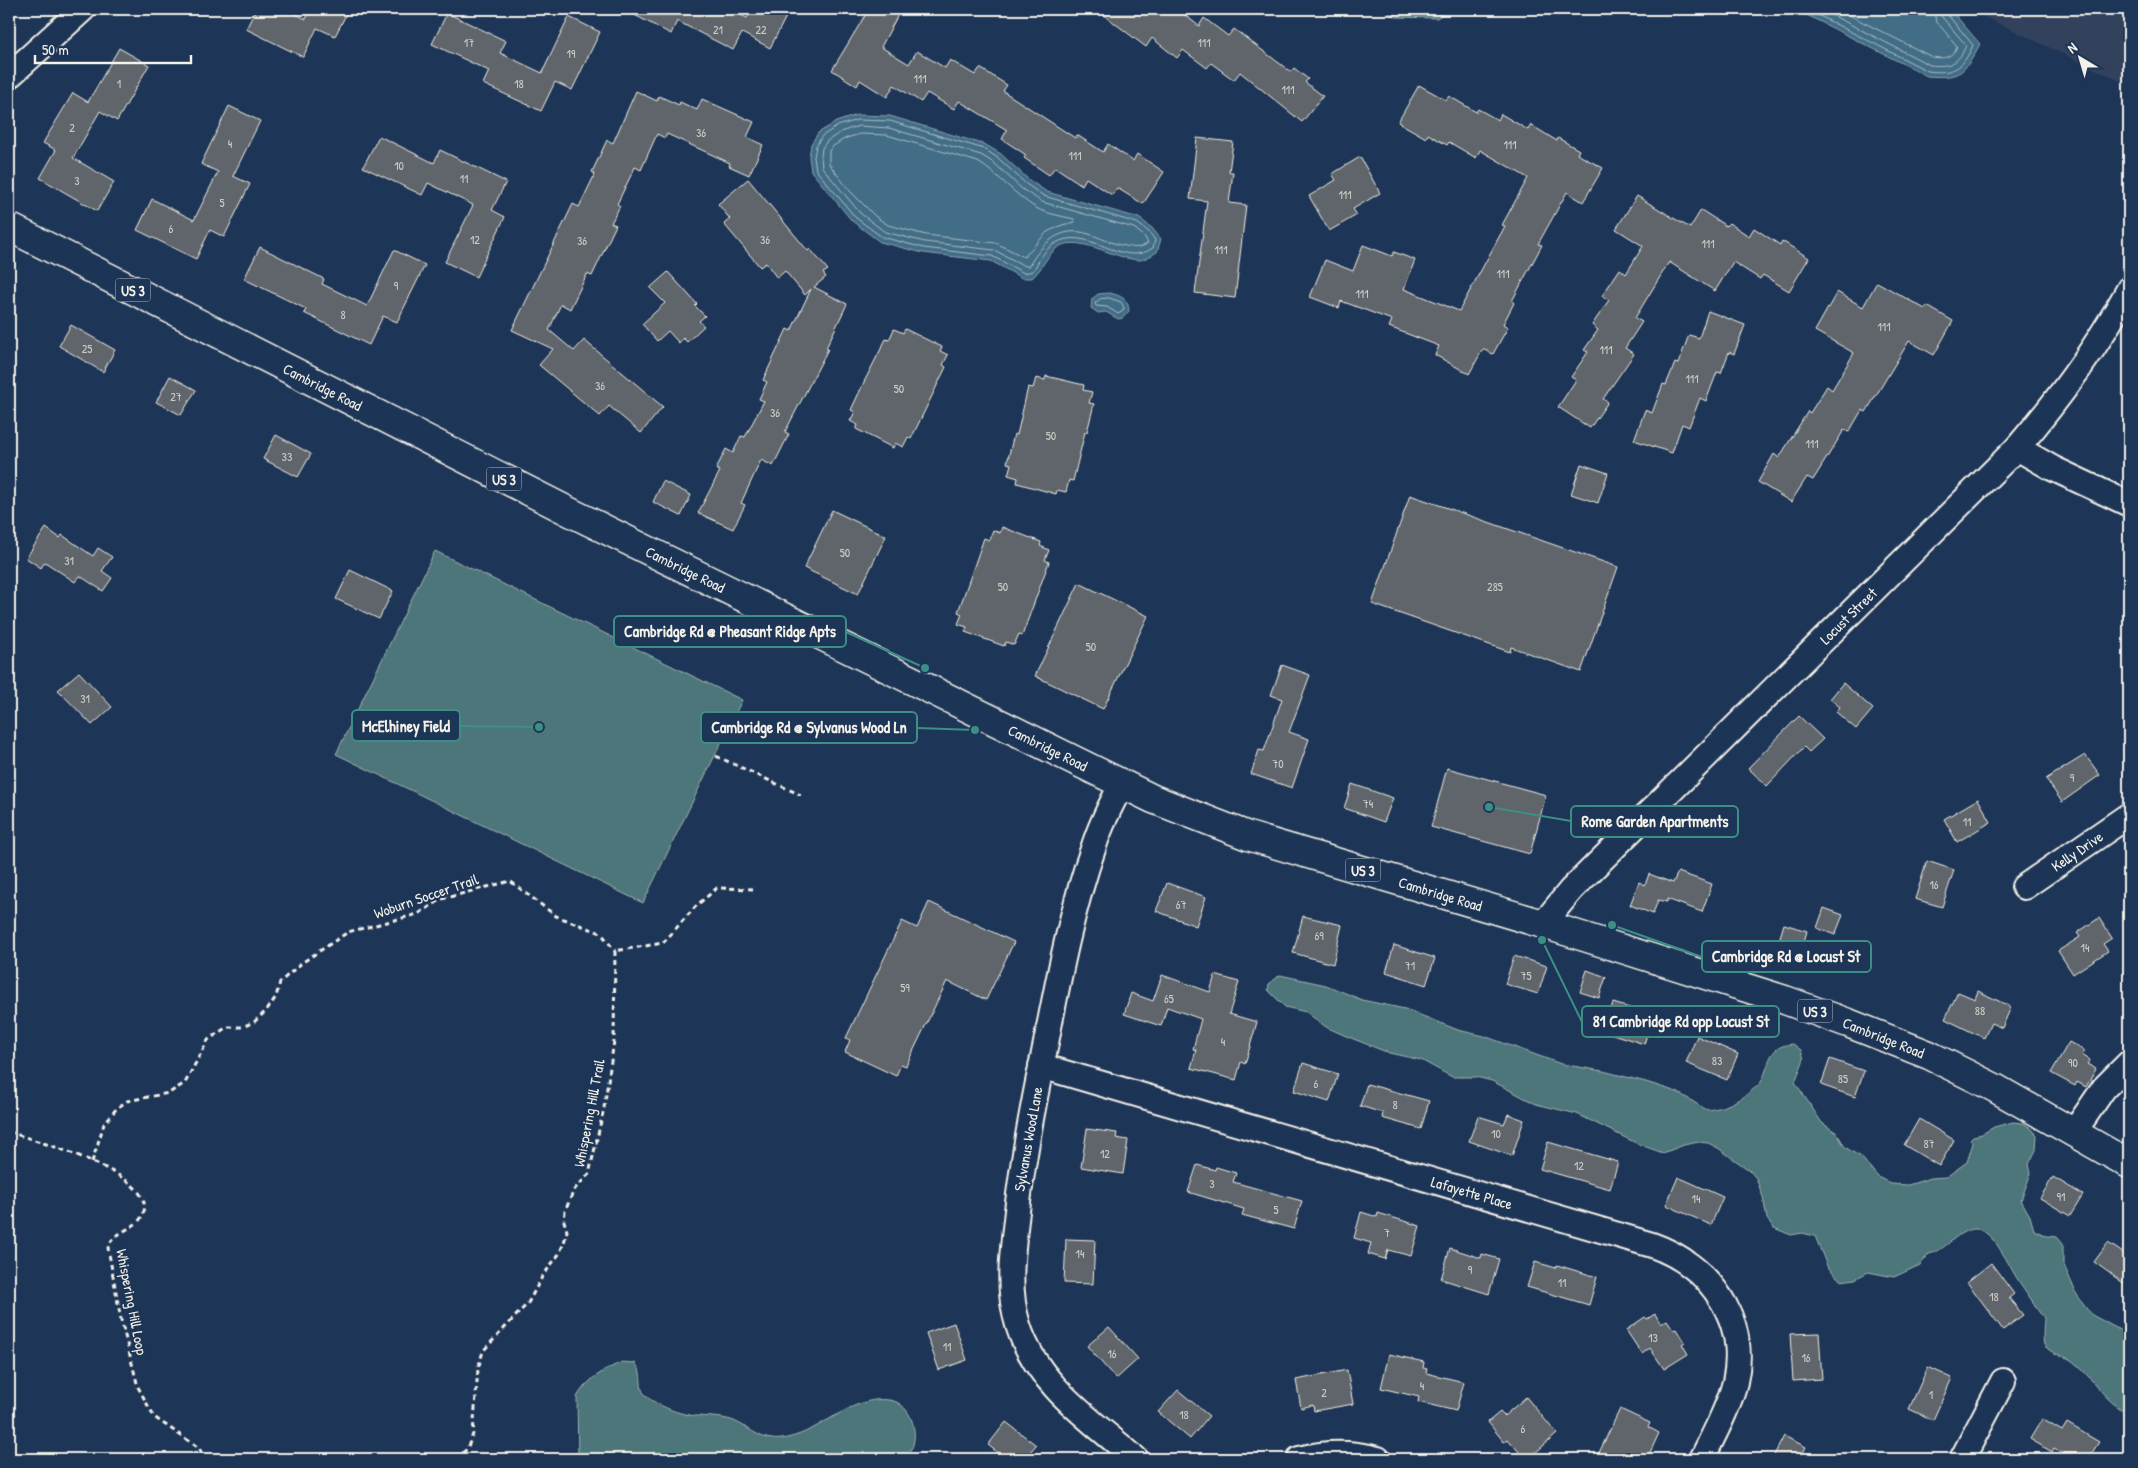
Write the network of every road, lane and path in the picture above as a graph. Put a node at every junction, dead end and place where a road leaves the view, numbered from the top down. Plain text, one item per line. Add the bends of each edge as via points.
1 (83, 9) edge
2 (9, 76) edge
3 (9, 227) edge
4 (2129, 289) edge
5 (2017, 448) junction
6 (2129, 504) edge
7 (716, 756) dead end
8 (1122, 784) junction
9 (801, 796) dead end
10 (2129, 815) edge
11 (2024, 887) dead end
12 (754, 889) dead end
13 (1543, 924) junction
14 (615, 951) junction
15 (2129, 1063) edge
16 (1041, 1066) junction
17 (9, 1132) edge
18 (2074, 1132) junction
19 (92, 1162) junction
20 (2129, 1164) edge
21 (2003, 1381) dead end
22 (205, 1459) edge
23 (456, 1459) edge
24 (1136, 1459) edge
25 (1299, 1459) edge
26 (1378, 1459) edge
27 (1702, 1459) edge
28 (1962, 1459) edge

1 - 2 street
3 - 8 highway, Cambridge Road / US 3 via 572,513
4 - 5 street, Locust Street via 2087,359
5 - 6 street
5 - 13 street, Locust Street via 1567,893
7 - 9 path
8 - 13 highway, Cambridge Road / US 3 via 1248,836
8 - 16 street, Sylvanus Wood Lane via 1106,814 1088,866 1059,978
10 - 11 street, Kelly Drive
12 - 14 path via 717,888 663,943
13 - 18 highway, Cambridge Road / US 3 via 1785,1000 1875,1032 1930,1055
14 - 19 path, Woburn Soccer Trail via 601,933 556,916 510,881 442,899 418,914 348,932 280,982 276,997 254,1022 242,1027 227,1027 208,1040 185,1084 169,1093 127,1101 117,1108 104,1124
14 - 23 path, Whispering Hill Trail via 614,1041 590,1174 574,1190 565,1211 567,1231 559,1254 528,1303 483,1351 478,1369 473,1434 467,1449
15 - 18 street via 2104,1088
16 - 24 street, Sylvanus Wood Lane via 1023,1154 1011,1258 1012,1303 1026,1346 1050,1383
16 - 27 street, Lafayette Place via 1652,1244 1679,1256 1701,1273 1720,1296 1732,1322 1737,1351 1732,1394
17 - 19 path, Whispering Hill Loop
18 - 20 highway, Cambridge Road / US 3
19 - 22 path, Whispering Hill Loop via 126,1178 145,1206 140,1220 112,1239 108,1248 121,1320 138,1386 154,1418 199,1448
21 - 28 street
25 - 26 street via 1342,1453

